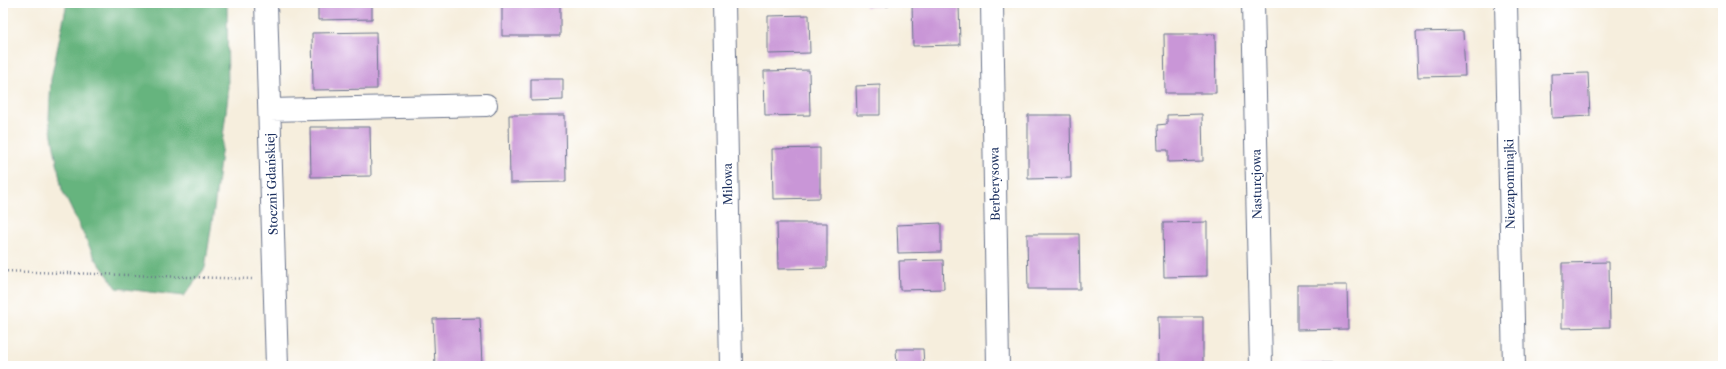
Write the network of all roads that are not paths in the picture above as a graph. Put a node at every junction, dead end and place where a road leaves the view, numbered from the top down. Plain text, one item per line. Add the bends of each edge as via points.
1 (266, 3) edge
2 (724, 3) edge
3 (992, 3) edge
4 (1253, 3) edge
5 (1506, 3) edge
6 (486, 105) dead end
7 (270, 110) junction
8 (277, 366) edge
9 (731, 366) edge
10 (998, 366) edge
11 (1261, 366) edge
12 (1514, 366) edge

1 - 7 street, Stoczni Gdańskiej
2 - 9 street, Milowa
3 - 10 street, Berberysowa
4 - 11 street, Nasturcjowa
5 - 12 street, Niezapominajki
6 - 7 street
7 - 8 street, Stoczni Gdańskiej

